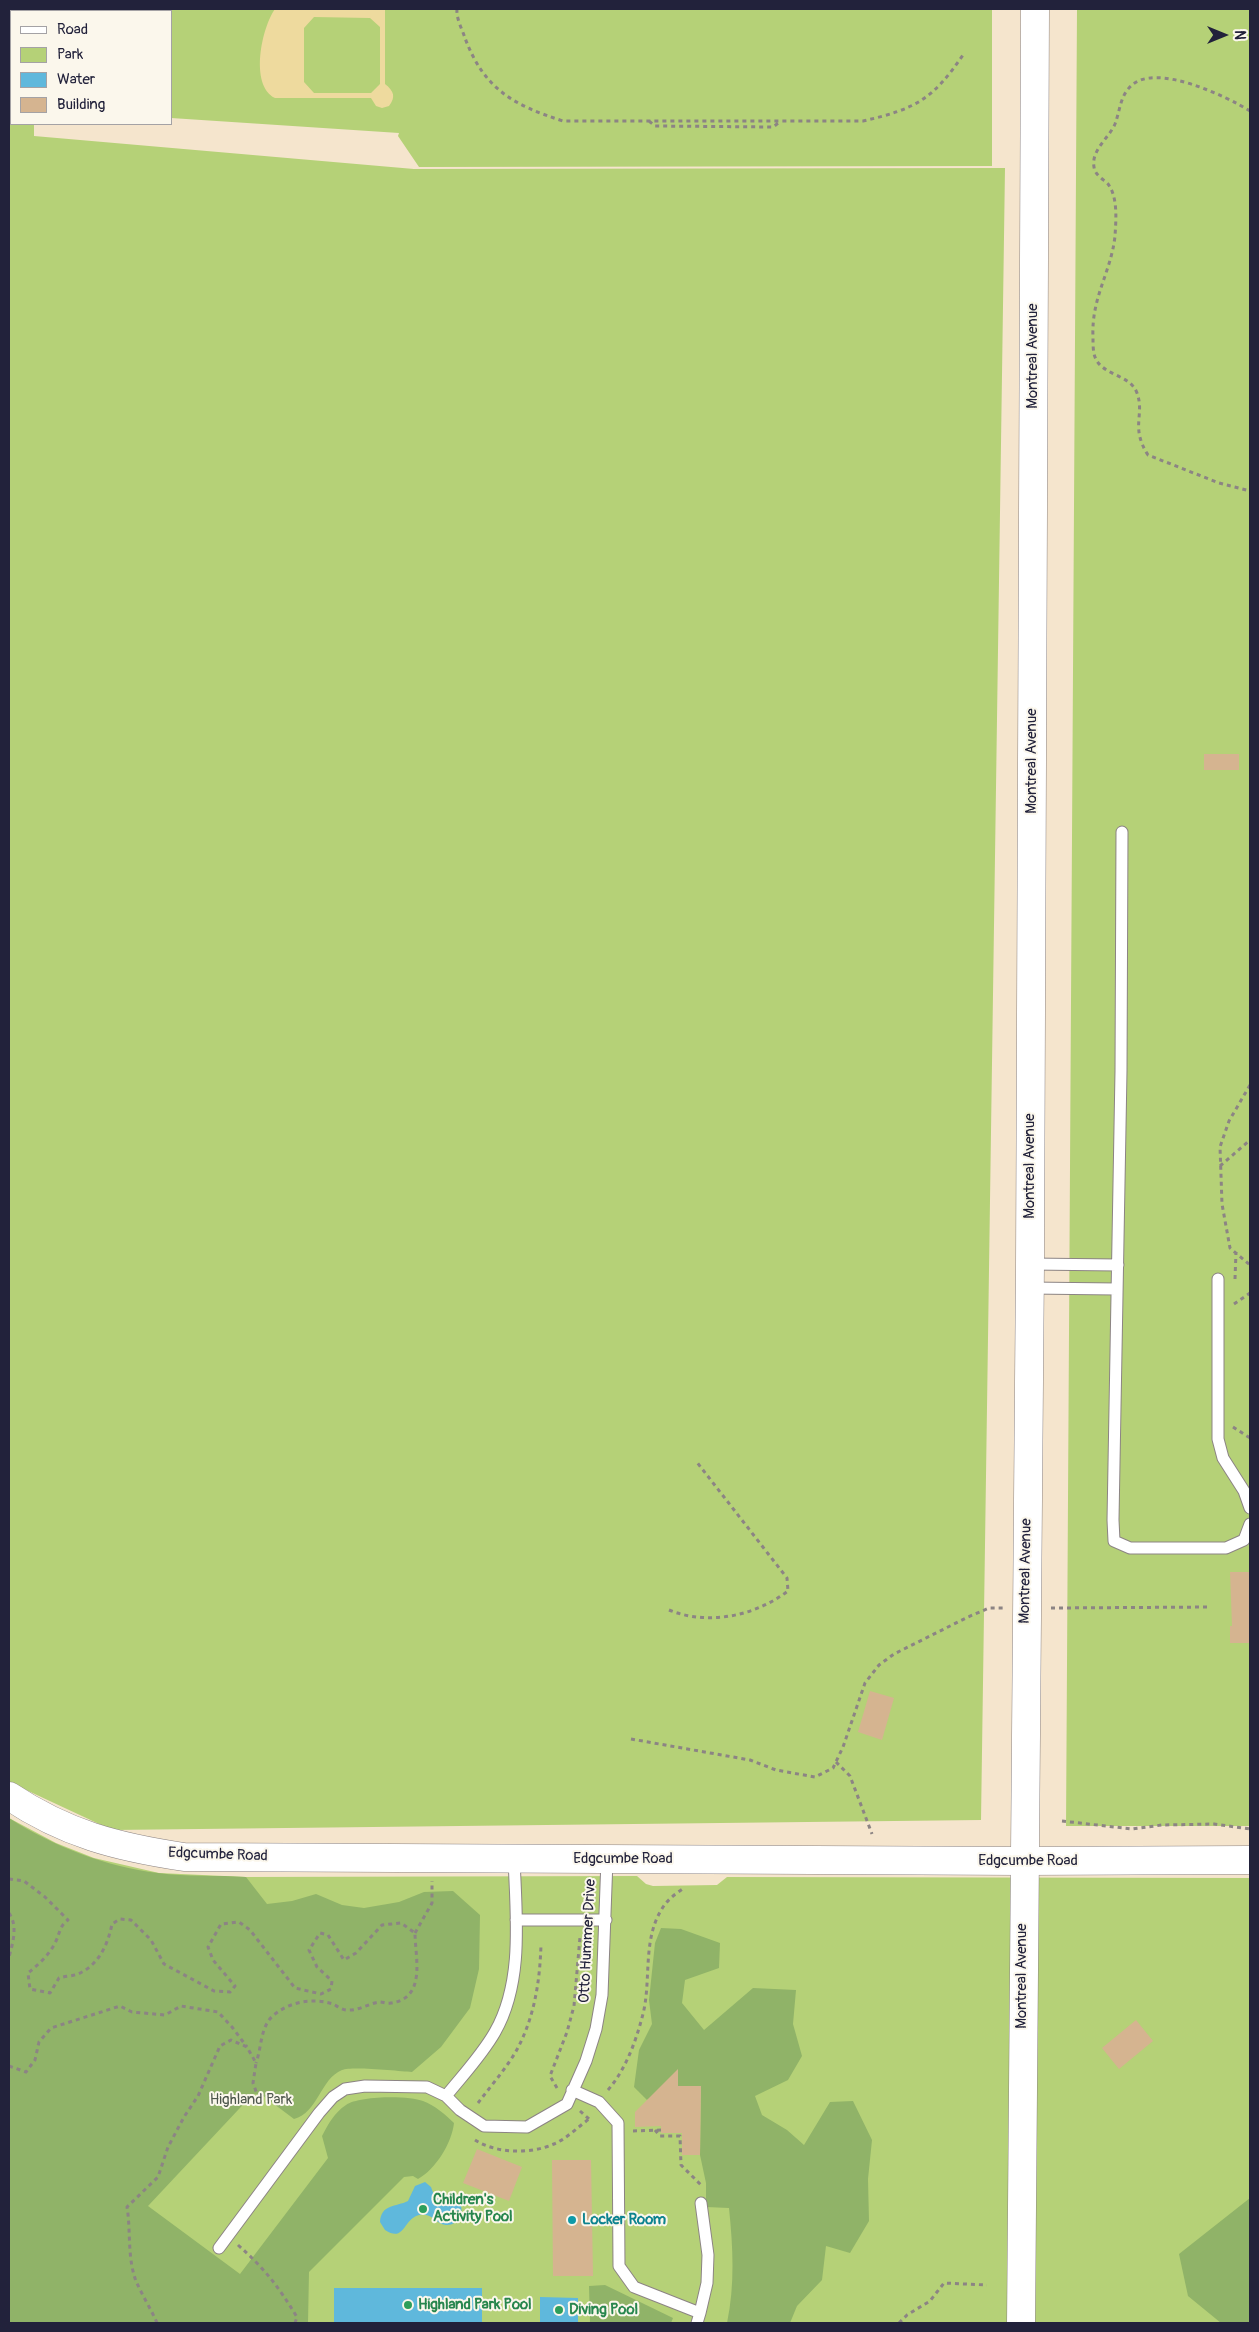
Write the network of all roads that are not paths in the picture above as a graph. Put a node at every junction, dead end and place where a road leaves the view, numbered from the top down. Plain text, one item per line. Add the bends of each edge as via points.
1 (1035, 9) edge
2 (1122, 832) dead end
3 (1118, 1265) junction
4 (1029, 1276) junction
5 (1218, 1279) dead end
6 (1117, 1289) junction
7 (1250, 1508) edge
8 (1250, 1524) edge
9 (9, 1796) edge
10 (514, 1858) junction
11 (607, 1859) junction
12 (1250, 1860) edge
13 (1023, 1861) junction
14 (516, 1920) junction
15 (606, 1920) junction
16 (572, 2090) junction
17 (446, 2096) junction
18 (701, 2202) road end
19 (219, 2248) dead end
20 (699, 2318) edge
21 (1021, 2323) edge

1 - 4 main road, Montreal Avenue
2 - 3 lane
3 - 4 lane
3 - 6 lane
4 - 6 lane
4 - 13 main road, Montreal Avenue
5 - 7 lane via 1218,1439 1223,1458 1244,1491
6 - 8 lane via 1114,1542 1130,1548 1226,1548 1244,1540
9 - 10 main road, Edgcumbe Road via 59,1825 96,1840 184,1857
10 - 11 main road, Edgcumbe Road
10 - 14 lane
11 - 13 main road, Edgcumbe Road
11 - 15 lane, Otto Hummer Drive
12 - 13 main road, Edgcumbe Road
13 - 21 main road, Montreal Avenue
14 - 15 lane
14 - 17 lane via 514,1962 505,2009 485,2049
15 - 16 lane, Otto Hummer Drive via 602,1995 596,2029
16 - 17 lane, Otto Hummer Drive via 567,2104 527,2126 484,2126
16 - 20 lane via 599,2102 618,2123 619,2266 634,2287
17 - 19 lane via 427,2088 365,2086 345,2089 332,2097
18 - 20 lane via 708,2255 707,2283

